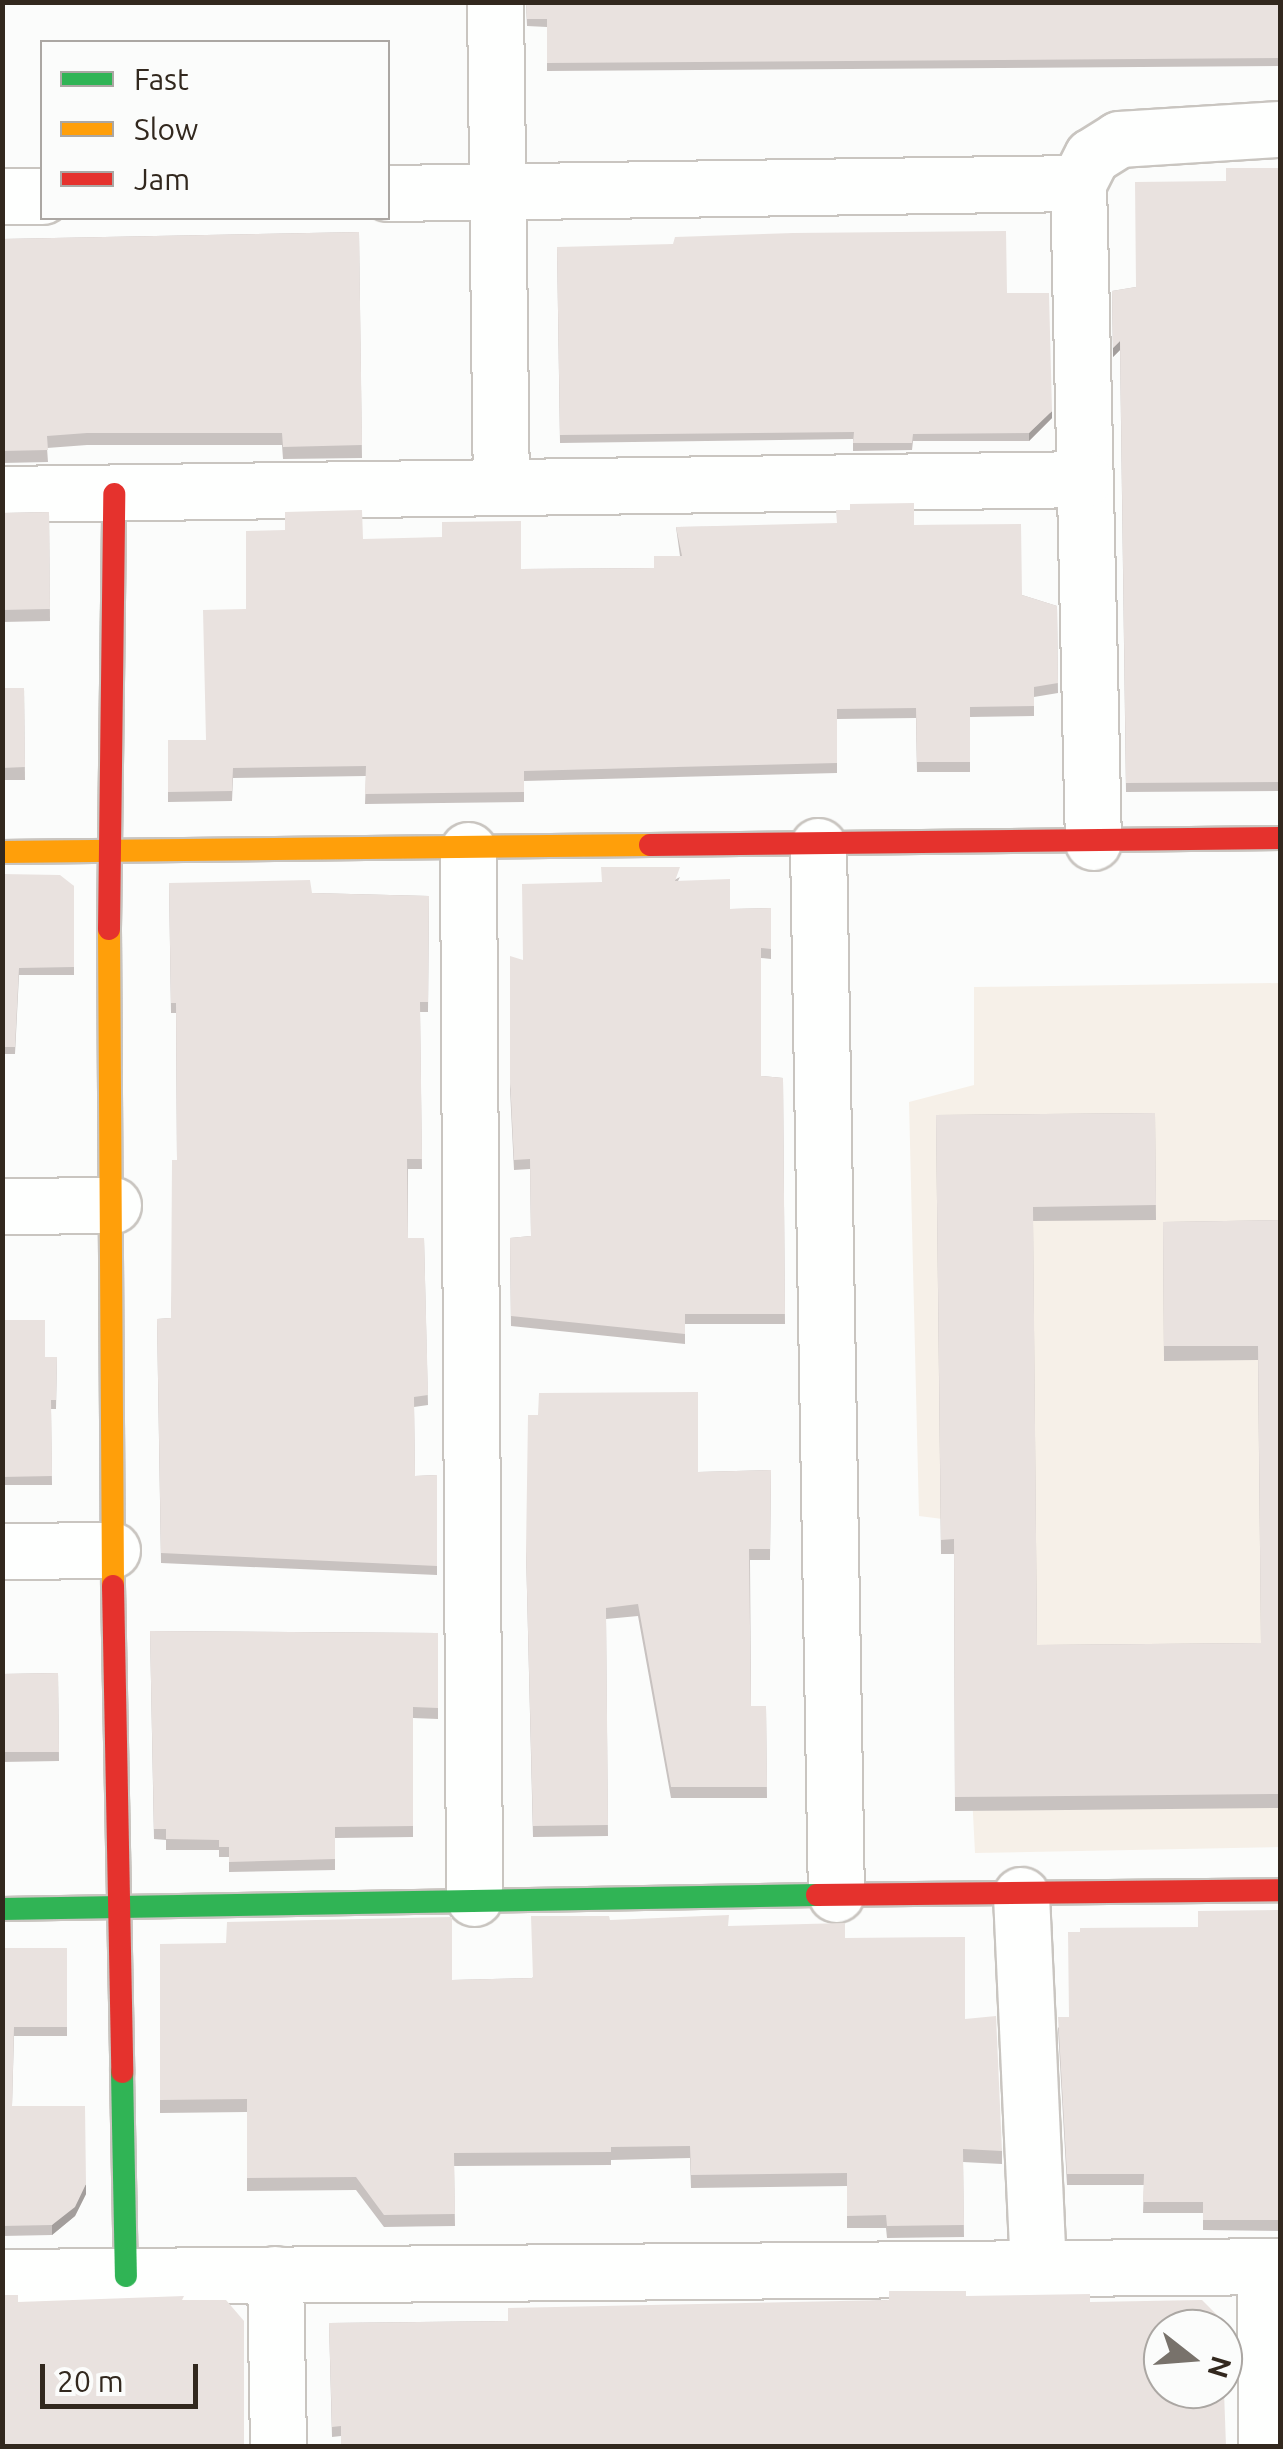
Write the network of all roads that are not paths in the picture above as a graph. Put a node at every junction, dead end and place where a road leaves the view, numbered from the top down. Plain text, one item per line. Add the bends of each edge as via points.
1 (495, 2) edge
2 (1280, 129) edge
3 (1078, 183) junction
4 (496, 192) junction
5 (390, 193) edge
6 (2, 196) edge
7 (40, 196) edge
8 (1084, 479) junction
9 (501, 488) junction
10 (2, 494) edge
11 (114, 494) junction
12 (1280, 838) edge
13 (1093, 842) junction
14 (818, 846) junction
15 (468, 850) junction
16 (108, 851) junction
17 (2, 852) edge
18 (113, 1205) junction
19 (2, 1206) edge
20 (112, 1550) junction
21 (2, 1551) edge
22 (1280, 1890) edge
23 (836, 1894) junction
24 (1021, 1895) junction
25 (474, 1898) junction
26 (117, 1908) junction
27 (2, 1909) edge
28 (1272, 2266) edge
29 (1038, 2268) junction
30 (275, 2274) junction
31 (126, 2276) junction
32 (2, 2277) edge
33 (278, 2446) edge
34 (1266, 2446) edge

1 - 4 street
2 - 3 street via 1119,139 1092,156
3 - 4 street
3 - 8 street
4 - 5 street
4 - 9 street
6 - 7 street
8 - 9 street
8 - 13 street
9 - 11 street
10 - 11 street
11 - 16 street
12 - 13 street
13 - 14 street
14 - 15 street
14 - 23 street
15 - 16 street
15 - 25 street
16 - 17 street
16 - 18 street
18 - 19 street
18 - 20 street
20 - 21 street
20 - 26 street
22 - 24 street
23 - 24 street
23 - 25 street
24 - 29 street
25 - 26 street
26 - 27 street
26 - 31 street
28 - 29 street
28 - 34 street
29 - 30 street
30 - 31 street
30 - 33 street
31 - 32 street

